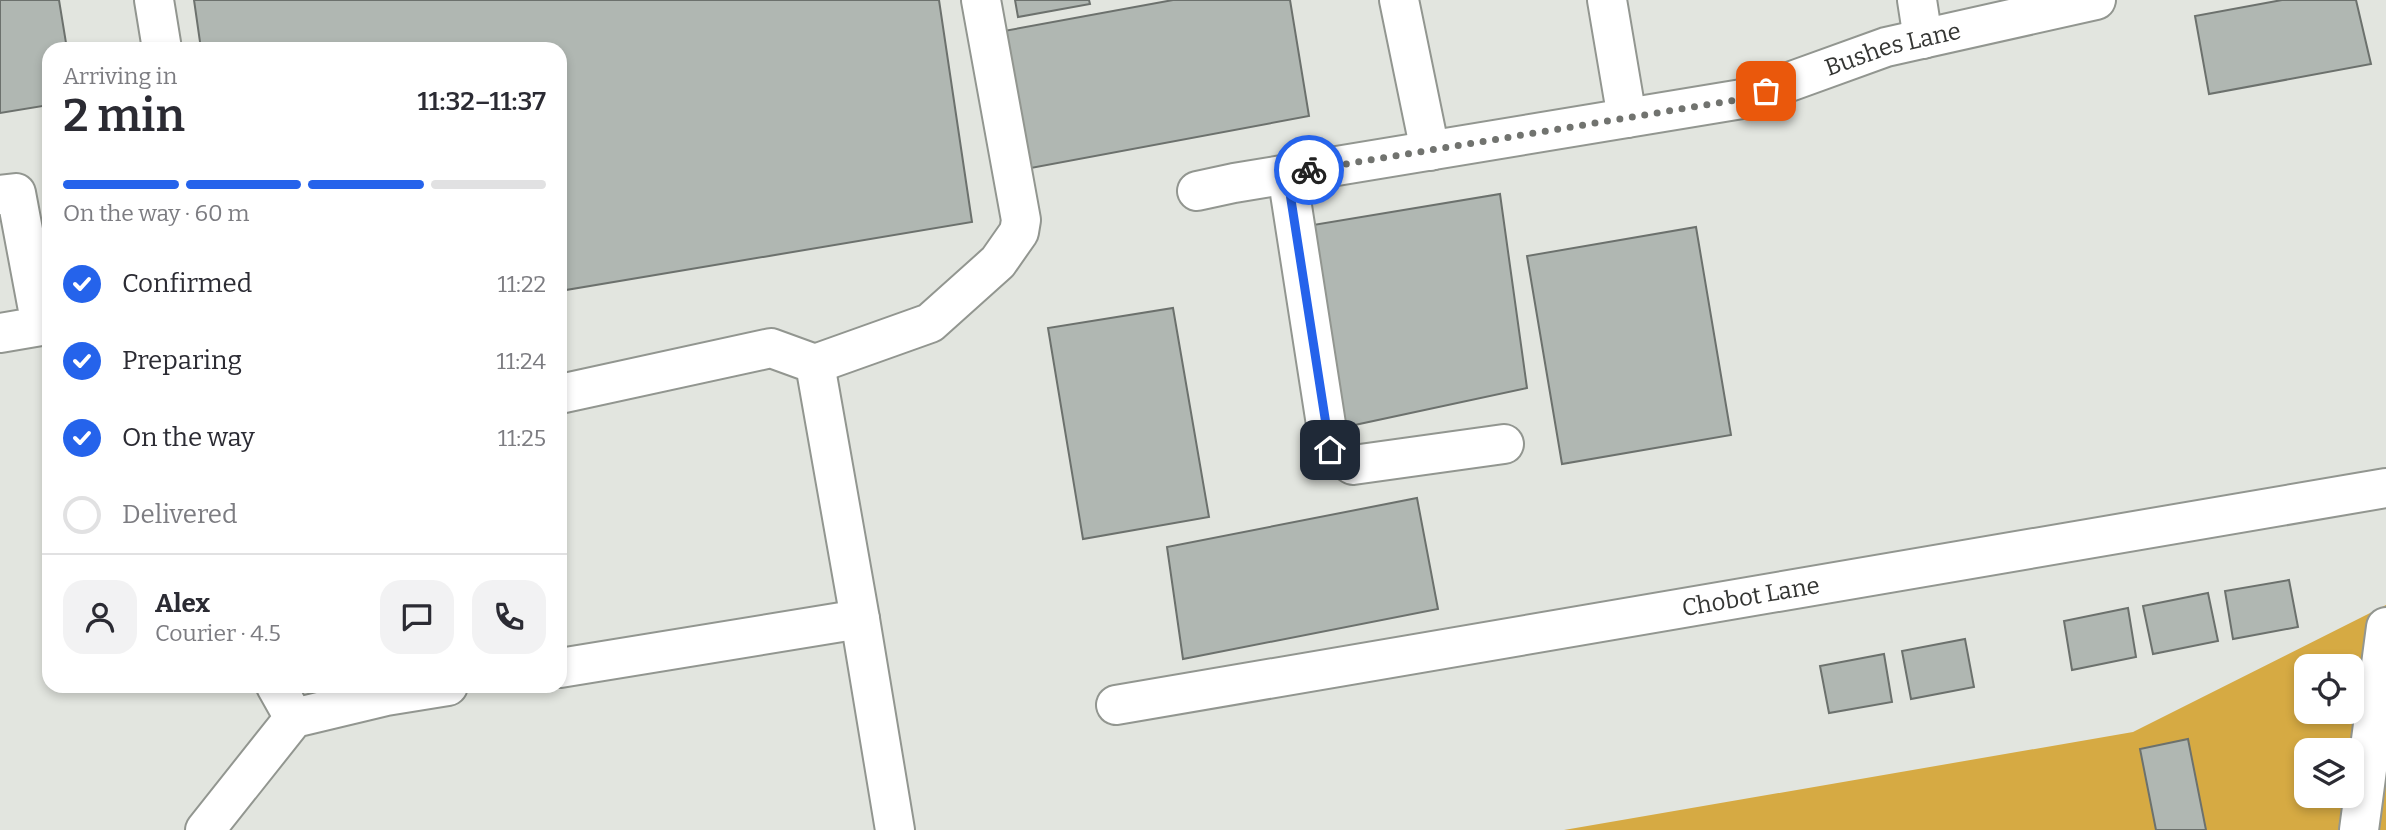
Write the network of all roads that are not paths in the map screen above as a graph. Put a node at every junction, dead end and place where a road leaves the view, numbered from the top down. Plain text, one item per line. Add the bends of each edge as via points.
1 (154, 0) edge
2 (981, 0) edge
3 (1399, 0) edge
4 (1607, 0) edge
5 (1917, 0) edge
6 (2096, 0) edge
7 (2053, 5) edge
8 (1923, 39) junction
9 (161, 42) edge
10 (1627, 118) junction
11 (1430, 150) junction
12 (1287, 174) junction
13 (1197, 191) dead end
14 (0, 195) edge
15 (0, 333) edge
16 (815, 364) junction
17 (567, 392) edge
18 (1504, 444) dead end
19 (2386, 488) edge
20 (860, 619) junction
21 (2386, 627) edge
22 (567, 667) edge
23 (405, 693) edge
24 (285, 702) edge
25 (1116, 705) dead end
26 (205, 830) edge
27 (895, 830) edge
28 (2359, 830) edge

1 - 9 street
2 - 16 street via 1021,220 1019,232 998,262 930,323
3 - 11 street
4 - 10 street
5 - 8 street
6 - 7 street, Bushes Lane
7 - 8 street, Bushes Lane
8 - 10 street, Bushes Lane via 1886,47 1742,99
10 - 11 street, Bushes Lane
11 - 12 street, Bushes Lane
12 - 13 street, Bushes Lane
12 - 18 street via 1330,450 1353,465
14 - 15 street via 16,193 41,326
16 - 17 street via 771,348
16 - 20 street
19 - 25 street, Chobot Lane
20 - 22 street
20 - 27 street
21 - 28 street
23 - 24 street
24 - 26 street

